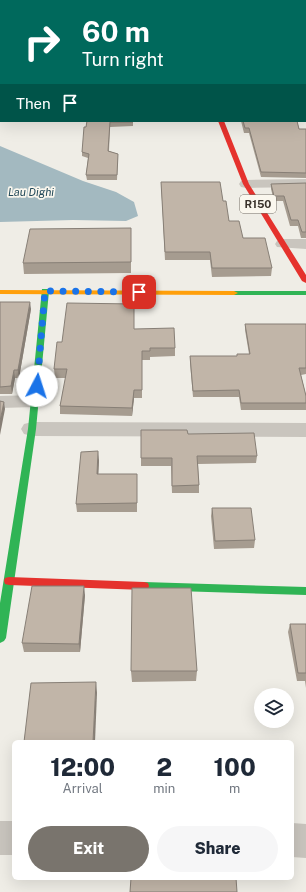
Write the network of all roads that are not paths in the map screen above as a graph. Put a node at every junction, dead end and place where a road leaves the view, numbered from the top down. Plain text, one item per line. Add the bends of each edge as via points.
1 (221, 122) edge
2 (306, 183) edge
3 (246, 184) junction
4 (283, 244) junction
5 (306, 244) edge
6 (306, 280) edge
7 (45, 291) junction
8 (0, 292) edge
9 (306, 293) edge
10 (0, 402) edge
11 (36, 402) junction
12 (32, 429) junction
13 (306, 430) edge
14 (9, 581) junction
15 (306, 591) edge
16 (0, 636) edge
17 (0, 838) edge
18 (12, 838) edge
19 (294, 840) edge
20 (306, 841) edge

1 - 3 main road, R150
2 - 3 street
3 - 4 main road, R150
4 - 5 street
4 - 6 main road, R150
7 - 8 main road
7 - 9 main road
7 - 11 main road
10 - 11 street
11 - 12 main road
12 - 13 street
12 - 14 main road
14 - 15 main road
14 - 16 main road
17 - 18 street
19 - 20 street

